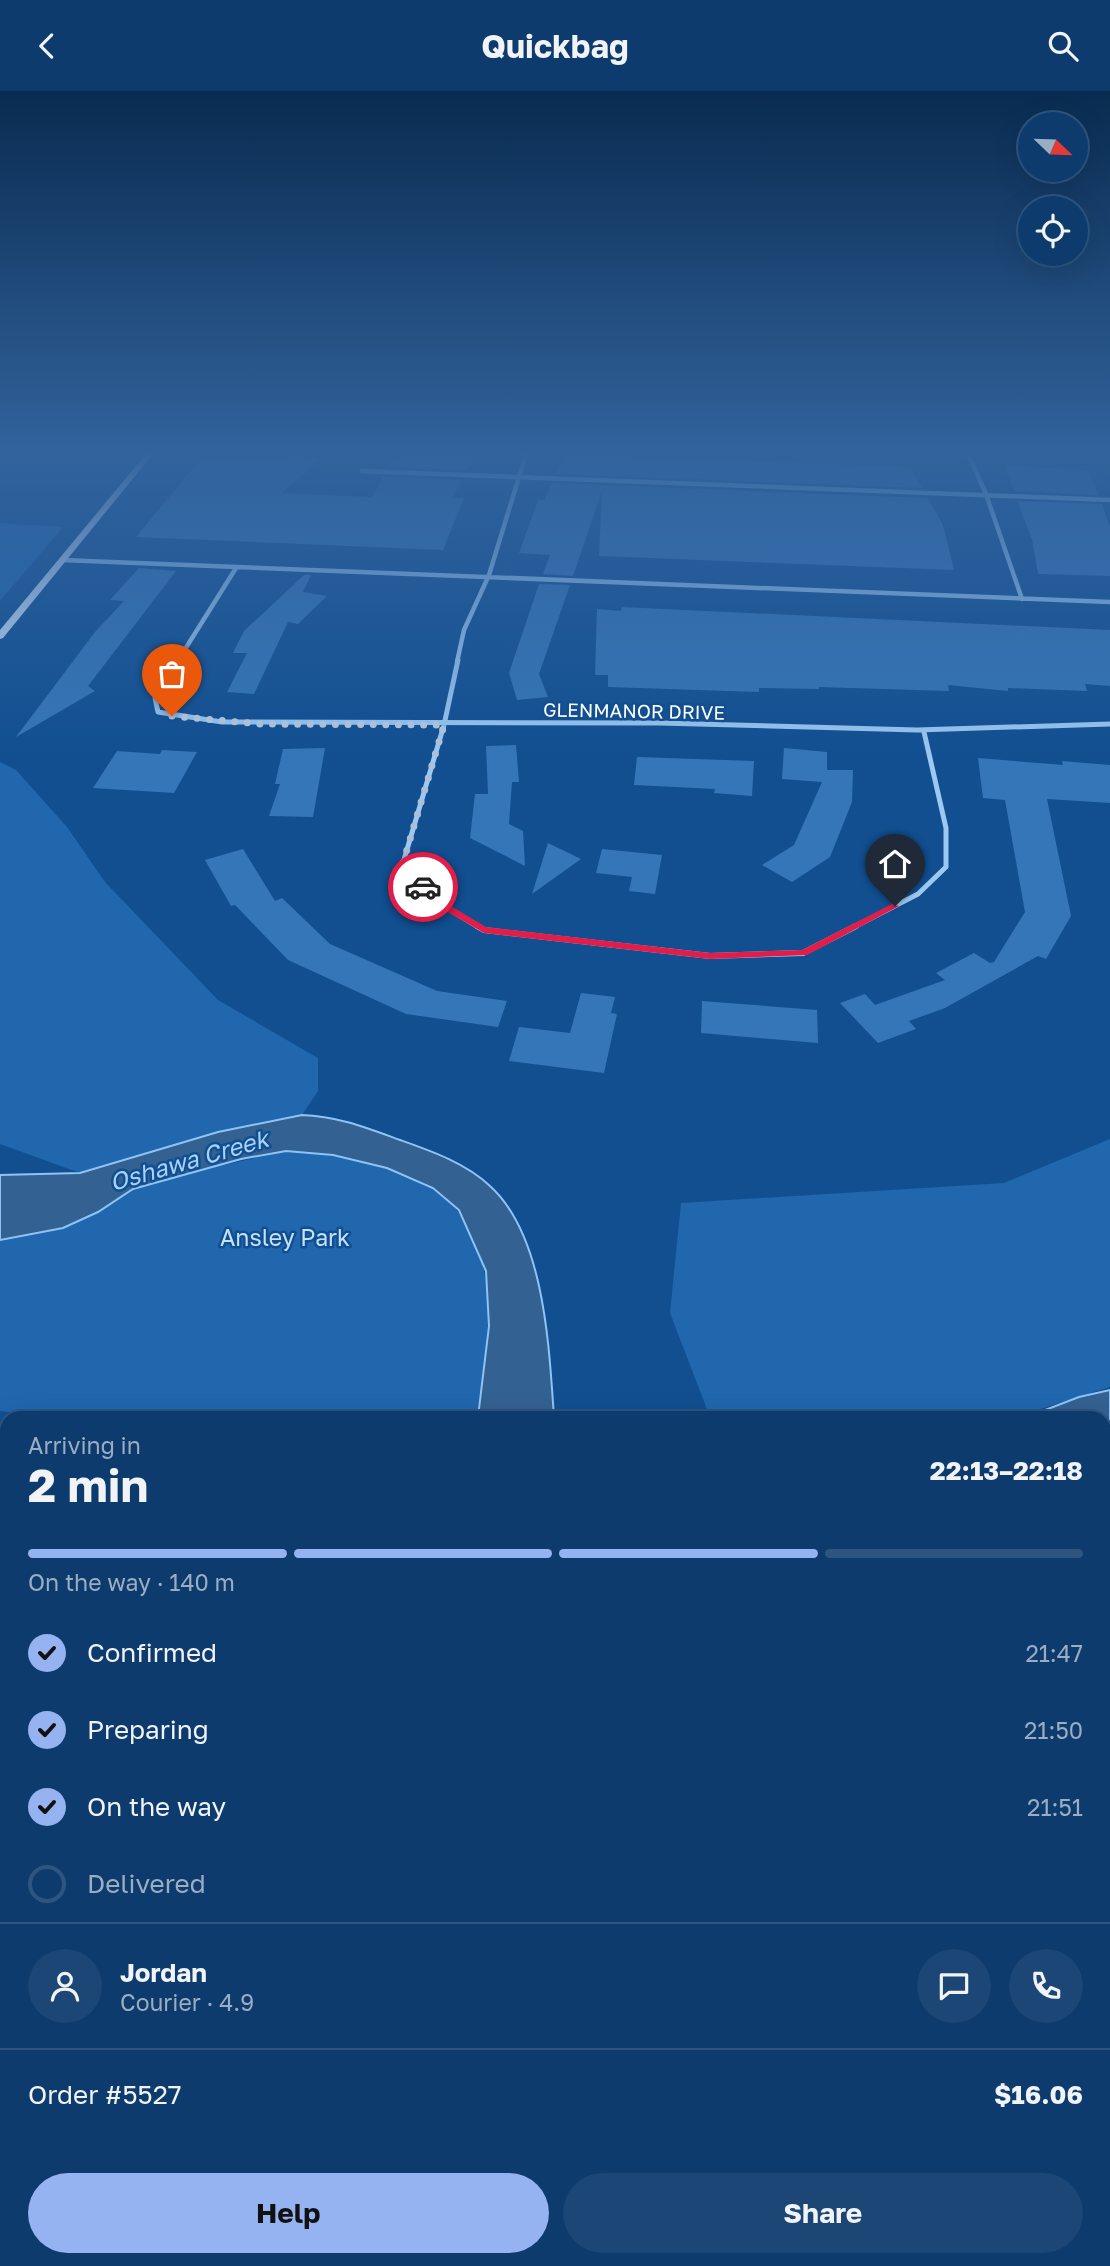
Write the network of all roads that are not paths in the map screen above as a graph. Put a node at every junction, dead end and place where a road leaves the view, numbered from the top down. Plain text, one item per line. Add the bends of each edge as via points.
1 (66, 556) edge
2 (495, 556) edge
3 (1007, 556) edge
4 (62, 560) junction
5 (236, 568) junction
6 (489, 575) junction
7 (1022, 599) junction
8 (1110, 602) edge
9 (0, 636) edge
10 (1110, 724) edge
11 (444, 725) junction
12 (924, 732) junction

1 - 4 main road
2 - 6 street
3 - 7 street
4 - 5 street
4 - 9 main road
5 - 6 street
5 - 11 street, GLENMANOR DRIVE via 155,698 158,712 187,720 260,724
6 - 7 street
6 - 11 street via 464,630
7 - 8 street
10 - 12 street, GLENMANOR DRIVE
11 - 12 street, GLENMANOR DRIVE via 600,723
11 - 12 street via 403,863 432,899 484,930 710,956 803,953 918,894 946,867 946,828

